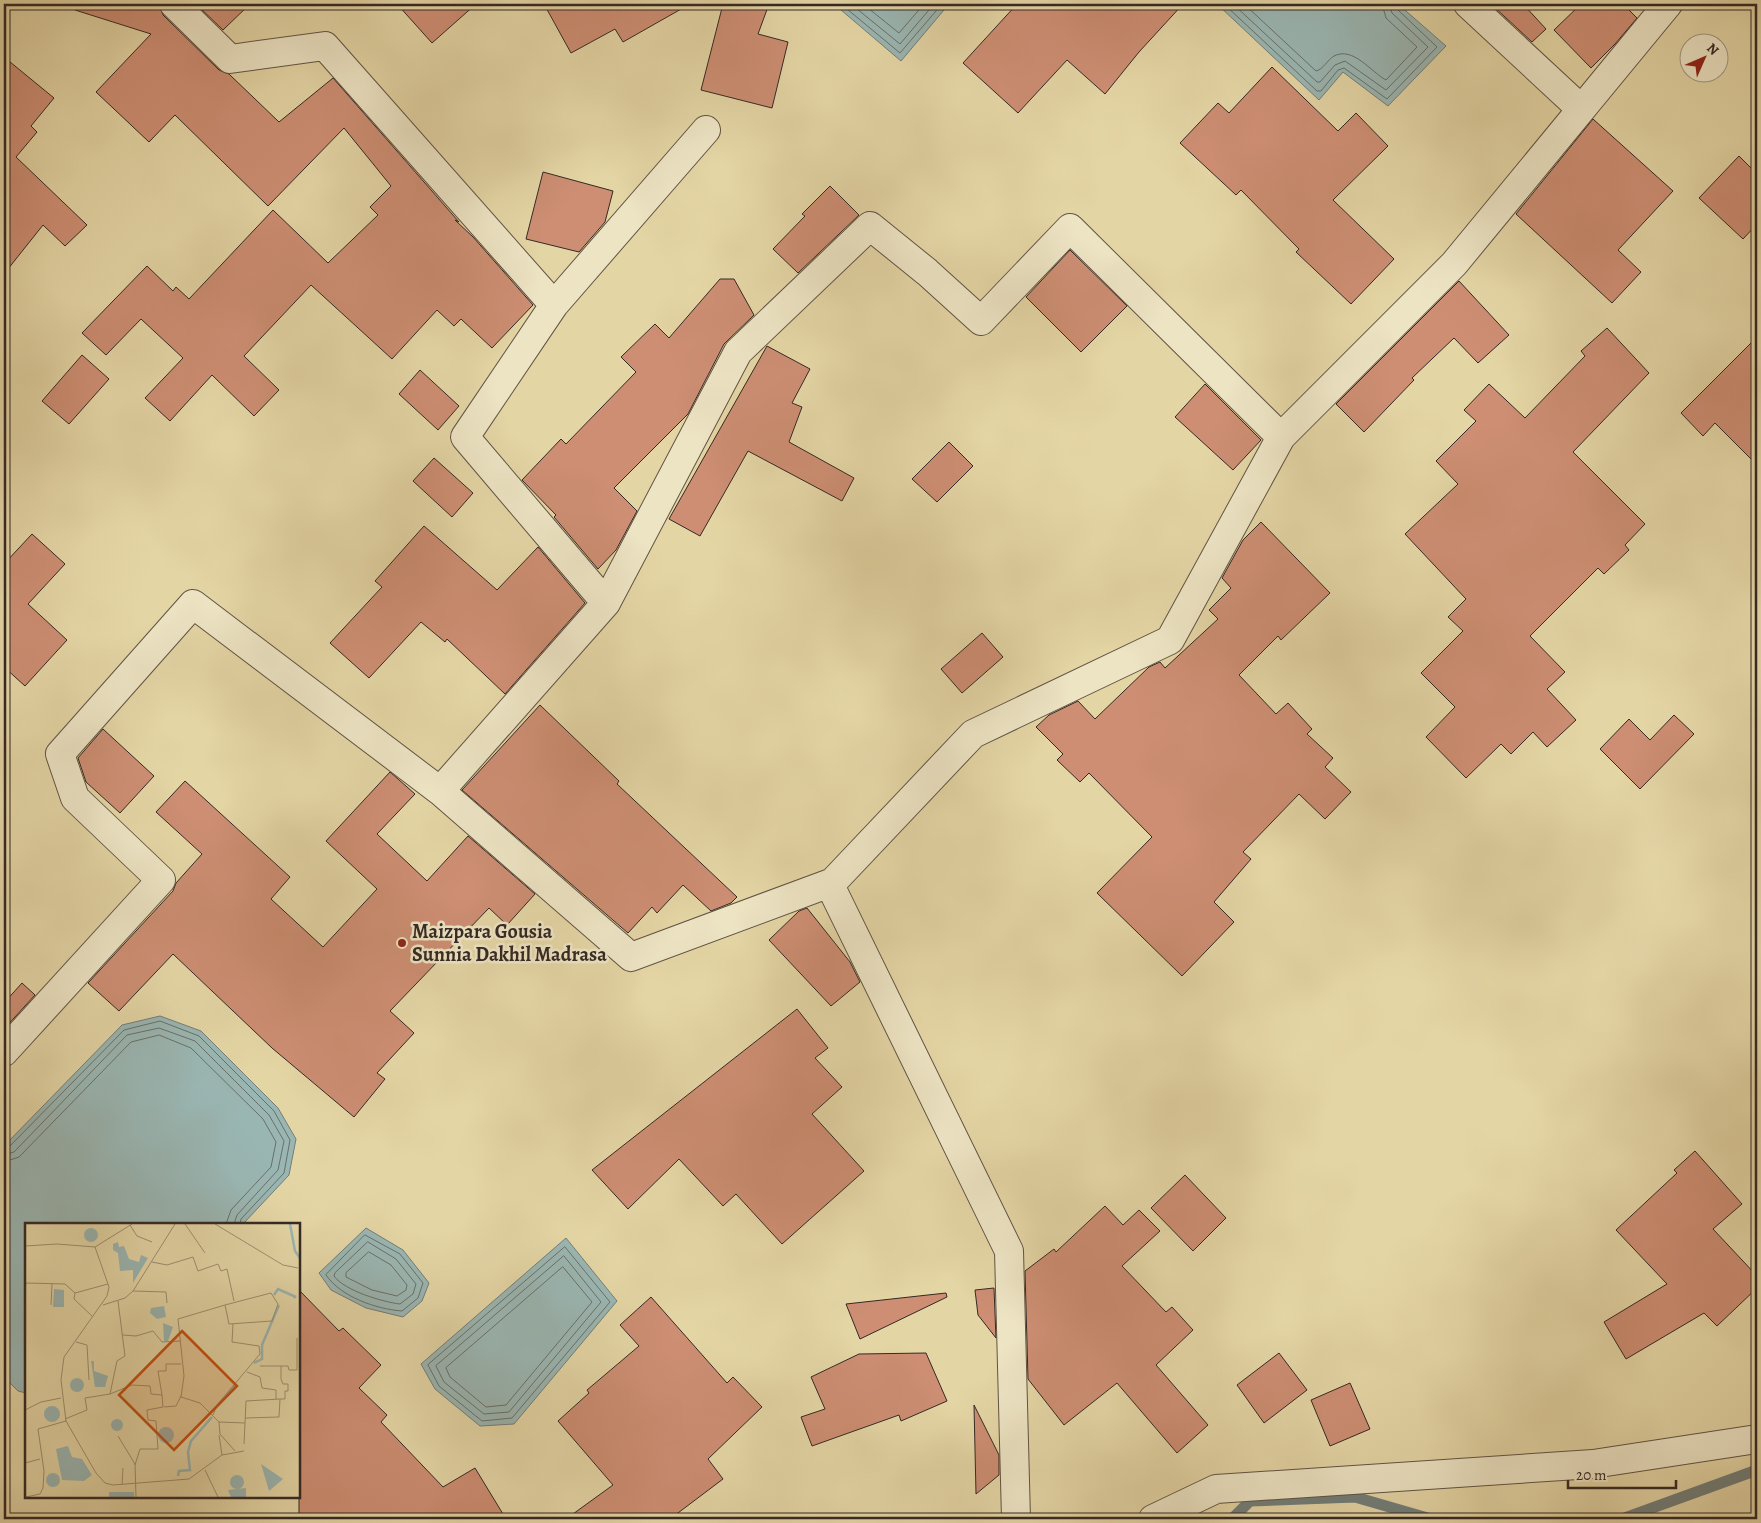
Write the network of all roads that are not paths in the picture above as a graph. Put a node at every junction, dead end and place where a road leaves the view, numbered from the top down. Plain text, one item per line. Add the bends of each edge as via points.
1 (174, 4) edge
2 (1468, 4) edge
3 (1668, 4) edge
4 (1581, 109) junction
5 (706, 130) dead end
6 (554, 305) junction
7 (1281, 437) junction
8 (606, 603) junction
9 (440, 791) junction
10 (833, 882) junction
11 (4, 1052) edge
12 (1757, 1439) edge
13 (1016, 1519) edge
14 (1153, 1519) edge

1 - 6 street via 230,59 325,46
2 - 4 street
3 - 4 street
4 - 7 street via 1454,264
5 - 6 street
6 - 8 street via 465,437
7 - 8 street via 1070,228 981,322 870,226 738,352
7 - 10 street via 1170,640 973,734
8 - 9 street
9 - 10 street via 631,957
9 - 11 street via 193,604 60,754 75,798 161,880
10 - 13 street via 830,885 1008,1251
12 - 14 street via 1594,1464 1216,1489

